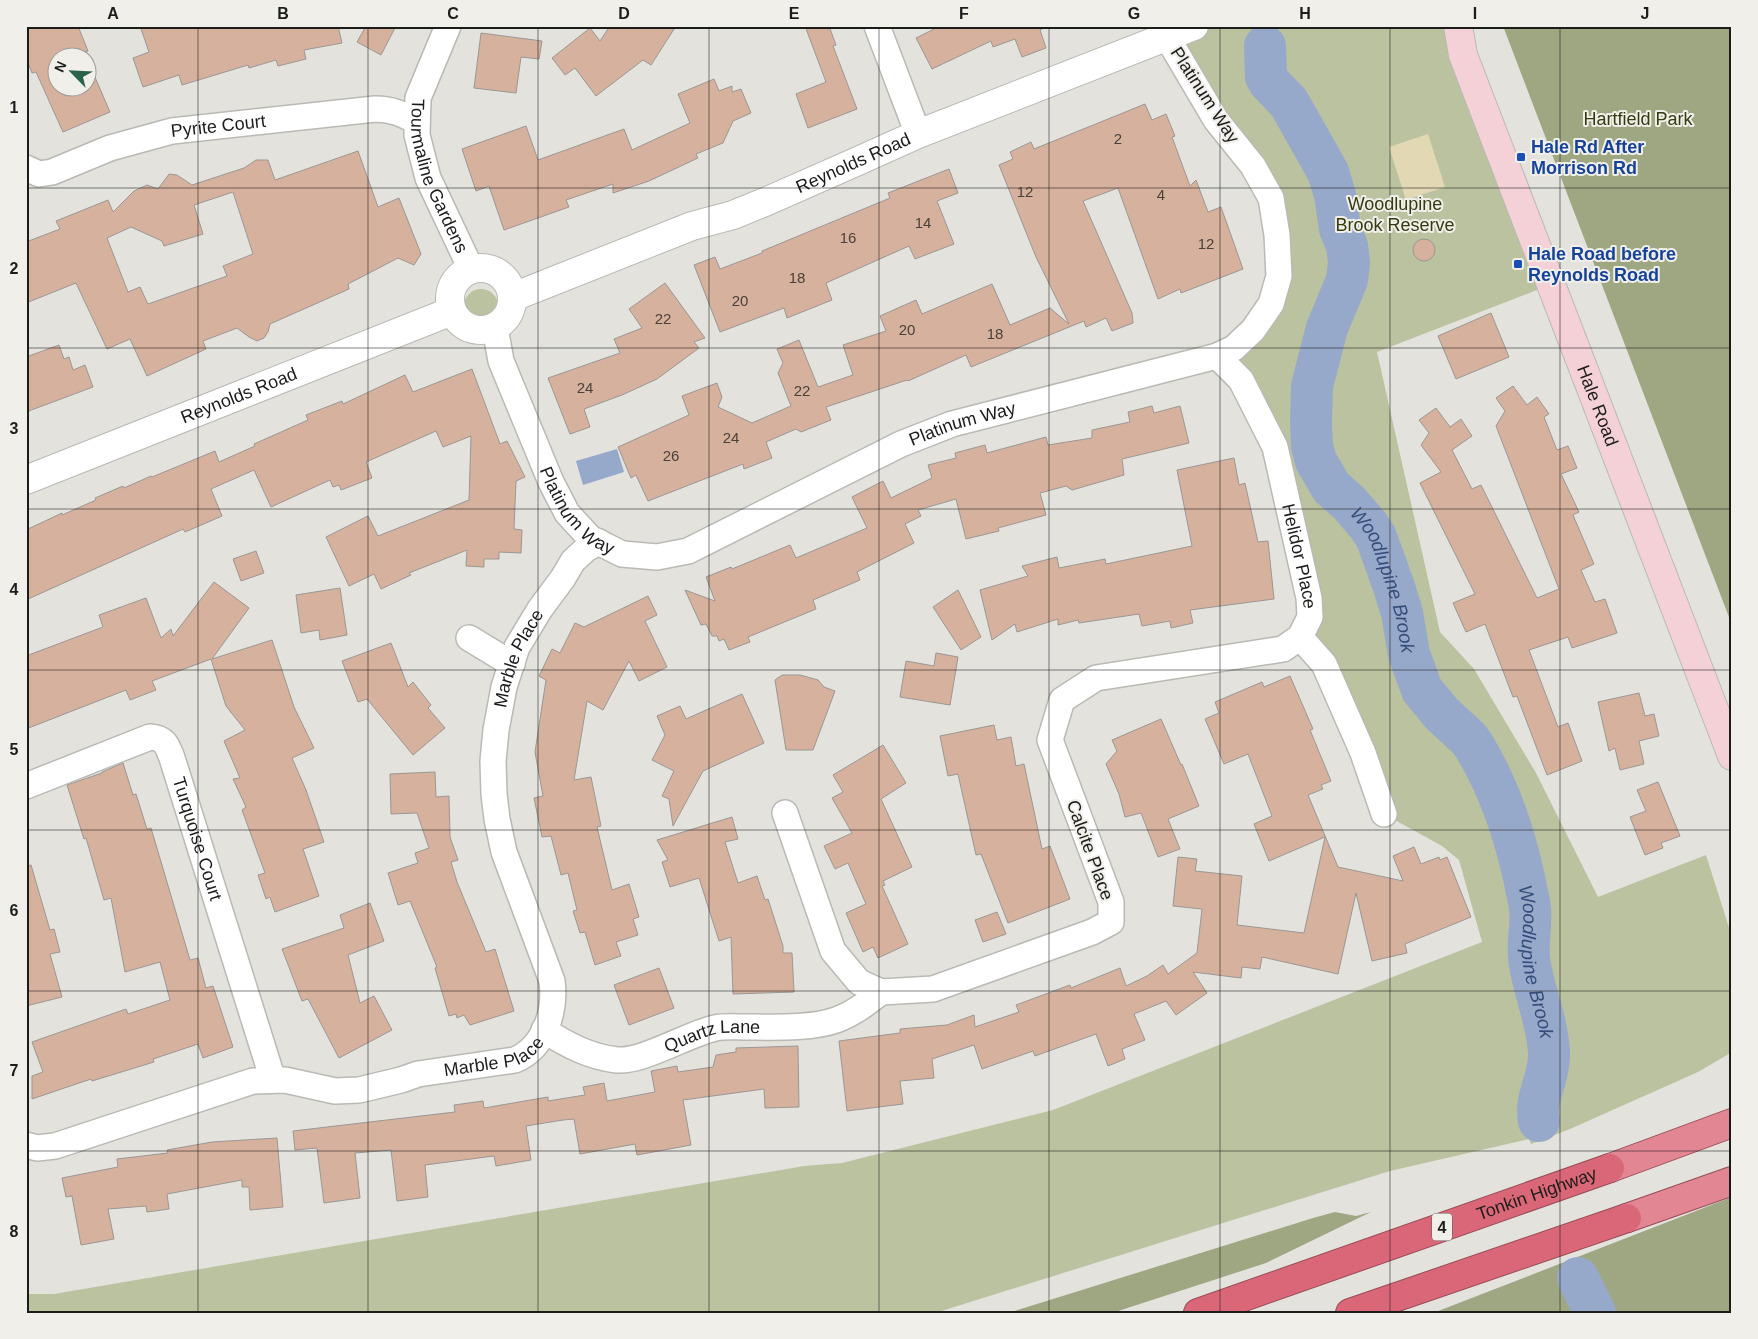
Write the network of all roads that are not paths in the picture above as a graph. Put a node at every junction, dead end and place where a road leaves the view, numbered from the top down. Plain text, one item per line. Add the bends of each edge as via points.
1 (448, 26) edge
2 (877, 26) edge
3 (1194, 26) edge
4 (1444, 26) edge
5 (1458, 26) edge
6 (1167, 38) junction
7 (1463, 55) junction
8 (417, 122) junction
9 (918, 134) junction
10 (26, 168) edge
11 (471, 269) junction
12 (512, 297) junction
13 (452, 311) junction
14 (495, 328) junction
15 (1216, 356) junction
16 (26, 480) edge
17 (599, 542) junction
18 (1300, 637) junction
19 (469, 638) dead end
20 (512, 664) junction
21 (1732, 756) edge
22 (26, 786) edge
23 (785, 813) dead end
24 (1384, 814) dead end
25 (881, 992) junction
26 (544, 1030) junction
27 (273, 1080) junction
28 (1727, 1123) edge
29 (30, 1149) edge
30 (1732, 1181) edge
31 (1198, 1313) edge
32 (1350, 1313) edge

1 - 8 street, Tourmaline Gardens via 418,98
2 - 9 street
3 - 6 street, Reynolds Road
4 - 7 main road, Hale Road
5 - 7 main road, Hale Road
6 - 9 street, Reynolds Road
6 - 15 street, Platinum Way via 1216,120 1253,166 1271,198 1277,235 1278,276 1271,304 1253,330 1234,348
7 - 21 main road, Hale Road
8 - 10 street, Pyrite Court via 402,113 375,109 172,131 110,148 52,172 39,174
8 - 11 street, Tourmaline Gardens via 417,136 428,178
9 - 12 street, Reynolds Road via 765,202 683,229
11 - 12 street via 481,267 499,273 506,279
11 - 13 street via 455,281 450,291
12 - 14 street via 508,315
13 - 14 street via 457,320 475,330
13 - 16 street, Reynolds Road
14 - 17 street, Platinum Way via 501,361 551,482 568,513 590,538
15 - 17 street, Platinum Way via 952,424 901,444 688,551 658,557 622,554
15 - 18 street, Helidor Place via 1241,380 1275,447 1309,598 1310,617
17 - 20 street, Marble Place via 573,561 540,609
18 - 24 street, Helidor Place via 1324,664 1363,753
18 - 25 street, Calcite Place via 1283,649 1096,678 1062,700 1050,740 1111,902 1111,922 1092,932 933,989
19 - 20 street
20 - 26 street, Marble Place via 496,730 494,794 504,852 552,981 553,1006
22 - 27 street, Turquoise Court via 150,737 159,738 167,745
23 - 25 street, Calcite Place via 833,951 859,982
25 - 26 street, Quartz Lane via 852,1013 835,1020 817,1024 717,1028 634,1058 619,1060 575,1049
26 - 27 street, Marble Place via 535,1046 515,1060 418,1074 360,1090 335,1091
27 - 29 street, Marble Place via 253,1081 55,1146
28 - 31 highway, Tonkin Highway / 4 via 1610,1168
30 - 32 highway

